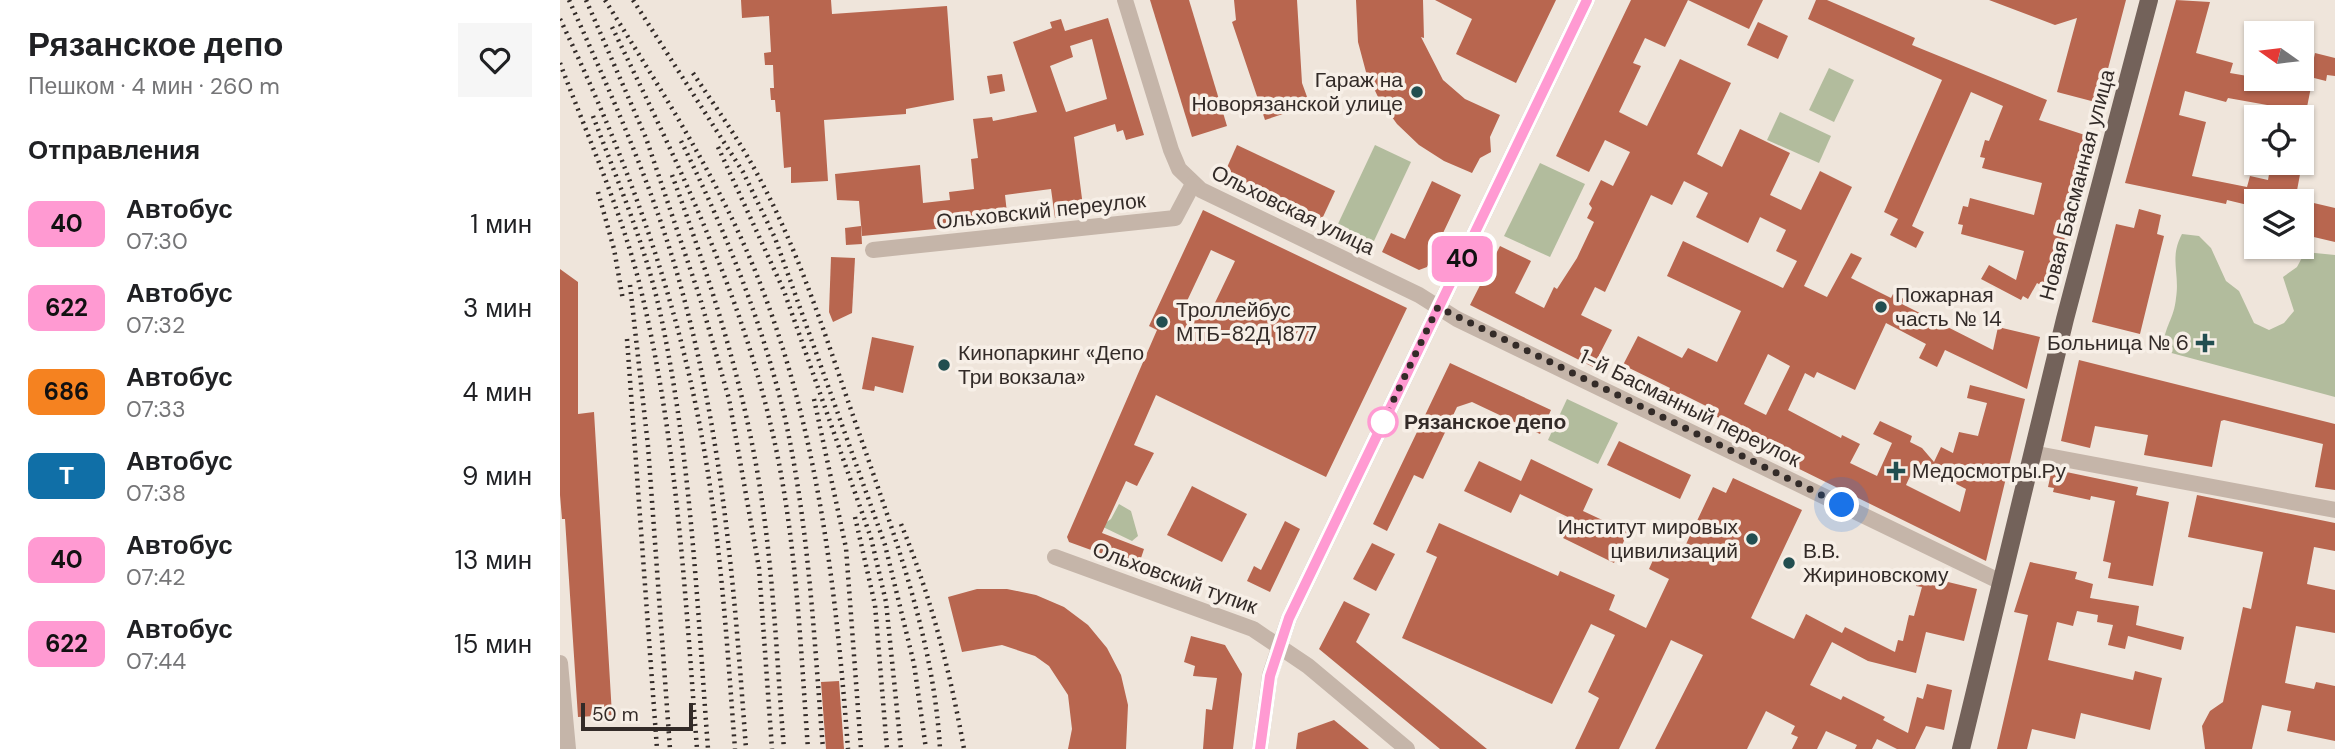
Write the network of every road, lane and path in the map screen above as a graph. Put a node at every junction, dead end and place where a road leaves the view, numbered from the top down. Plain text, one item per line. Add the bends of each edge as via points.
1 (1125, 0) edge
2 (1587, 0) edge
3 (2149, 0) edge
4 (1193, 184) junction
5 (873, 250) dead end
6 (1438, 307) junction
7 (2032, 453) junction
8 (2335, 510) edge
9 (1055, 557) dead end
10 (2001, 582) junction
11 (1278, 643) junction
12 (560, 663) edge
13 (568, 749) edge
14 (1260, 749) edge
15 (1407, 749) edge
16 (1961, 749) edge

1 - 4 street, Ольховская улица via 1171,150 1179,169
2 - 6 street
3 - 7 main road, Новая Басманная улица
4 - 5 street, Ольховский переулок via 1175,218
4 - 6 street, Ольховская улица
6 - 10 street, 1-й Басманный переулок
6 - 11 street
7 - 8 street
7 - 10 main road, Новая Басманная улица
9 - 11 street, Ольховский тупик via 1253,629
10 - 16 main road, Новая Басманная улица
11 - 14 street
11 - 15 street, Ольховский тупик
12 - 13 street

